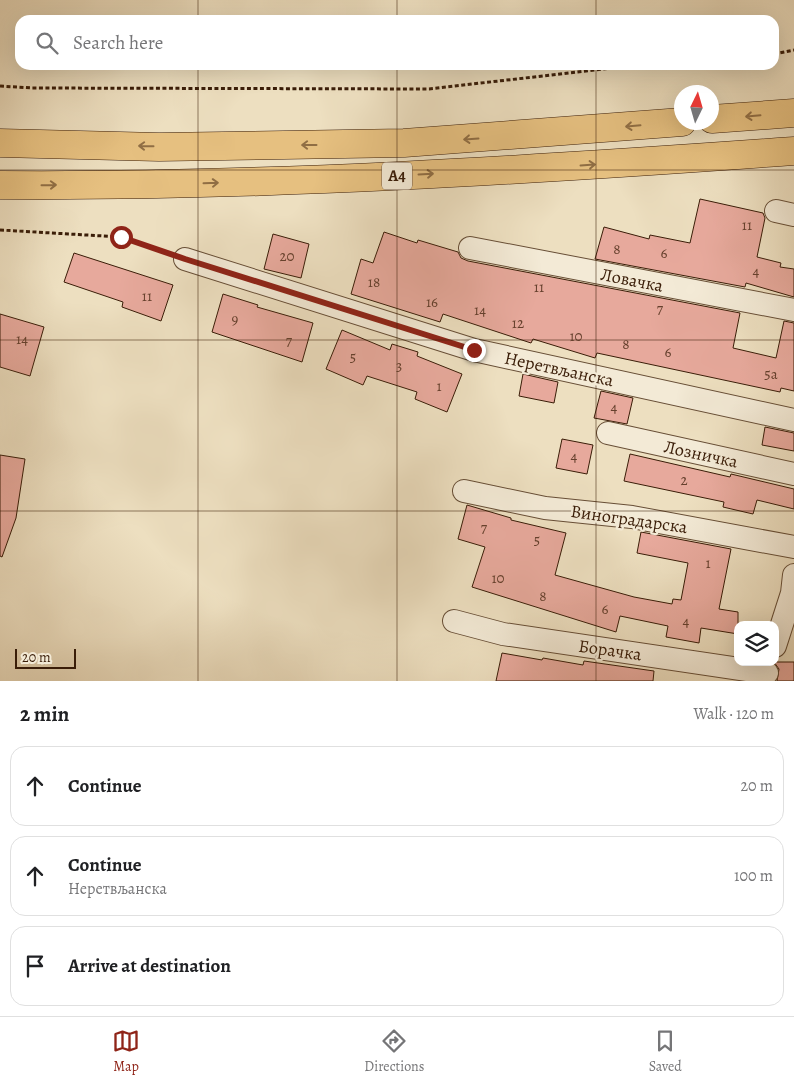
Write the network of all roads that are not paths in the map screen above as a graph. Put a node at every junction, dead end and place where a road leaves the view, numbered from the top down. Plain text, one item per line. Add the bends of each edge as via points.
1 (794, 113) edge
2 (719, 118) edge
3 (674, 123) edge
4 (0, 144) edge
5 (794, 151) edge
6 (0, 185) edge
7 (470, 248) dead end
8 (185, 259) road end
9 (794, 310) edge
10 (794, 420) edge
11 (608, 433) dead end
12 (794, 474) edge
13 (464, 491) dead end
14 (794, 547) edge
15 (793, 587) edge
16 (454, 621) dead end
17 (779, 633) edge
18 (767, 672) edge

1 -> 2 highway
3 -> 4 highway, A4 via 404,143
6 -> 5 highway, A4 via 359,178
7 - 9 street, Ловачка
8 - 10 street, Неретвљанска via 474,350
11 - 12 street, Лозничка
13 - 14 street, Виноградарска via 545,508 632,517
15 - 17 street
16 - 18 street, Борачка via 503,634

